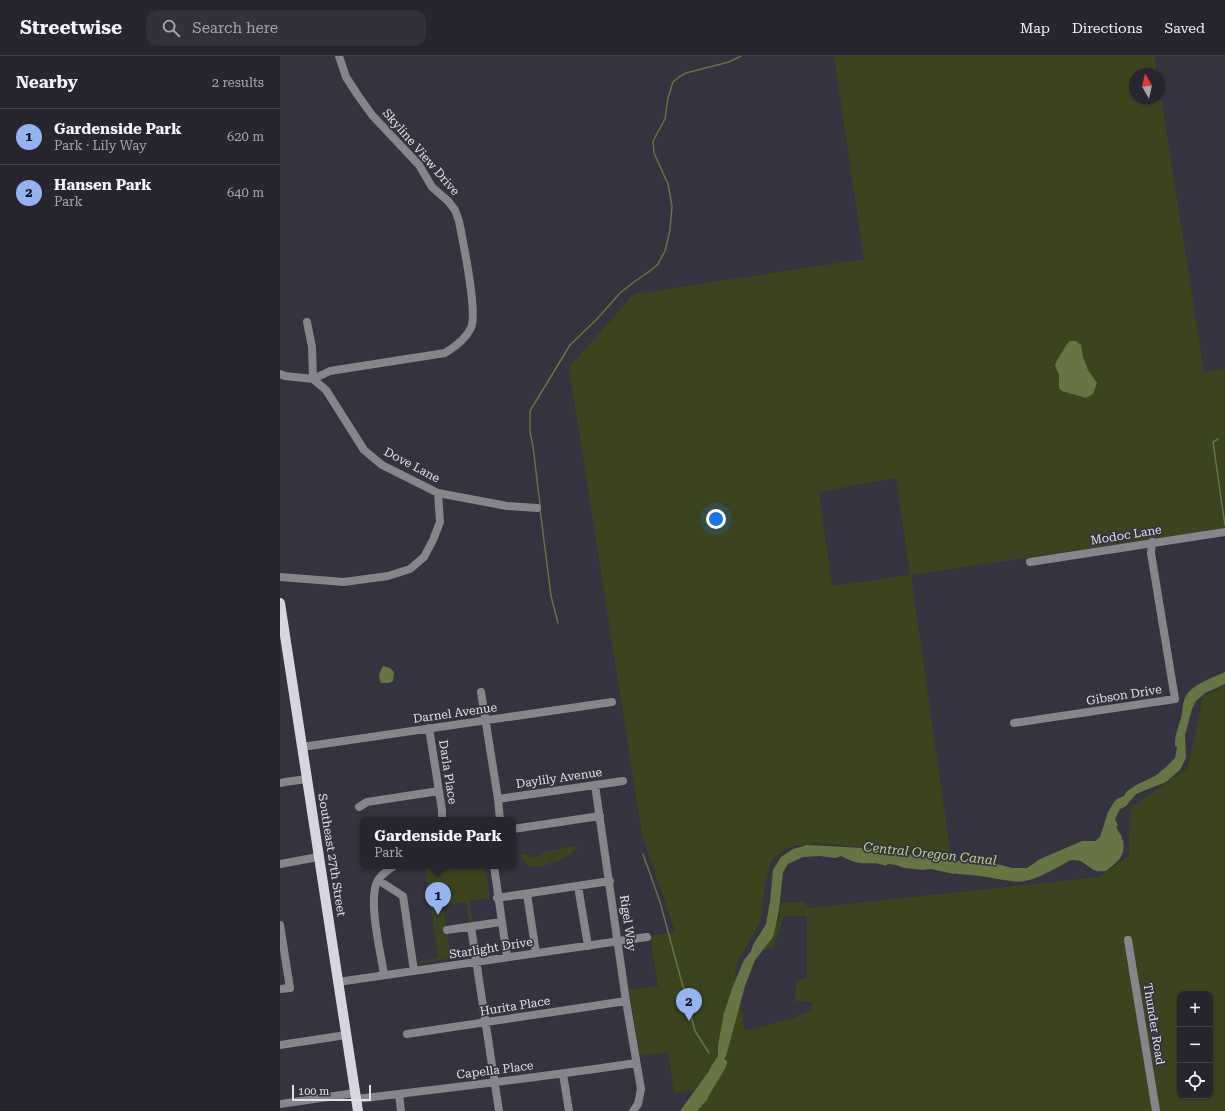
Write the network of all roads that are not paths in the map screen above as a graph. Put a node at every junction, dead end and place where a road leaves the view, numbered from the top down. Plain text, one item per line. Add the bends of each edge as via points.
1 (339, 56) edge
2 (306, 322) dead end
3 (280, 374) edge
4 (313, 379) junction
5 (438, 493) junction
6 (538, 508) dead end
7 (1225, 532) edge
8 (1152, 542) junction
9 (1030, 562) dead end
10 (280, 577) edge
11 (280, 603) edge
12 (482, 692) dead end
13 (612, 702) dead end
14 (486, 720) junction
15 (1014, 723) dead end
16 (429, 728) junction
17 (302, 747) junction
18 (307, 780) junction
19 (623, 781) dead end
20 (280, 783) edge
21 (595, 785) junction
22 (439, 792) junction
23 (498, 799) junction
24 (359, 807) dead end
25 (600, 816) junction
26 (442, 817) edge
27 (500, 817) edge
28 (516, 829) edge
29 (318, 857) junction
30 (280, 864) edge
31 (390, 869) edge
32 (494, 869) edge
33 (378, 880) junction
34 (610, 881) junction
35 (578, 886) junction
36 (527, 894) junction
37 (497, 898) junction
38 (501, 922) junction
39 (280, 925) edge
40 (471, 927) junction
41 (280, 929) edge
42 (447, 930) dead end
43 (647, 937) dead end
44 (1128, 940) dead end
45 (618, 941) junction
46 (588, 946) junction
47 (536, 953) junction
48 (507, 957) junction
49 (476, 962) junction
50 (414, 971) junction
51 (384, 975) junction
52 (338, 982) junction
53 (280, 989) edge
54 (626, 1001) junction
55 (485, 1022) junction
56 (407, 1034) dead end
57 (346, 1035) junction
58 (280, 1045) edge
59 (636, 1063) junction
60 (563, 1074) junction
61 (495, 1083) junction
62 (399, 1094) junction
63 (356, 1096) junction
64 (280, 1104) edge
65 (358, 1111) edge
66 (402, 1111) edge
67 (499, 1111) edge
68 (569, 1111) edge
69 (633, 1111) edge
70 (1156, 1111) edge

1 - 4 street, Skyline View Drive via 346,77 372,115 419,165 432,187 455,210 473,304 473,316 472,327 466,338 445,353 330,371
2 - 4 street via 312,347
3 - 4 street
4 - 5 street, Dove Lane via 326,390 364,450 382,465
5 - 6 street, Dove Lane via 507,506
5 - 10 street via 440,522 424,557 410,569 388,576 344,582
7 - 8 street, Modoc Lane
8 - 9 street, Modoc Lane
8 - 15 street, Gibson Drive via 1151,554 1175,699
11 - 17 main road, Southeast 27th Street
12 - 14 street
13 - 14 street, Darnel Avenue
14 - 16 street, Darnel Avenue
14 - 23 street
16 - 17 street, Darnel Avenue
16 - 22 street, Darla Place
17 - 18 main road, Southeast 27th Street
18 - 20 street
18 - 29 main road, Southeast 27th Street
19 - 21 street, Daylily Avenue
21 - 23 street, Daylily Avenue
21 - 25 street, Rigel Way
22 - 24 street via 367,802
22 - 26 street, Darla Place
23 - 27 street
25 - 28 street
25 - 34 street, Rigel Way
29 - 30 street
29 - 52 main road, Southeast 27th Street
31 - 33 street
32 - 37 street
33 - 50 street via 403,896
33 - 51 street via 373,903
34 - 35 street
34 - 45 street, Rigel Way
35 - 36 street
35 - 46 street
36 - 37 street
36 - 47 street
37 - 38 street
38 - 40 street
38 - 48 street
39 - 41 street
40 - 42 street
40 - 49 street
41 - 53 street via 290,988
43 - 45 street, Starlight Drive
44 - 70 street, Thunder Road
45 - 46 street, Starlight Drive
45 - 54 street, Rigel Way
46 - 47 street, Starlight Drive
47 - 48 street, Starlight Drive
48 - 49 street, Starlight Drive
49 - 50 street, Starlight Drive
49 - 55 street
50 - 51 street, Starlight Drive
51 - 52 street, Starlight Drive
52 - 57 main road, Southeast 27th Street
54 - 55 street, Hurita Place
54 - 59 street, Rigel Way
55 - 56 street, Hurita Place
55 - 61 street
57 - 58 street
57 - 63 main road, Southeast 27th Street
59 - 60 street, Capella Place
59 - 69 street, Rigel Way via 641,1088 638,1104
60 - 61 street, Capella Place
60 - 68 street
61 - 62 street, Capella Place
61 - 67 street
62 - 63 street, Capella Place
62 - 66 street
63 - 64 street, Capella Place
63 - 65 main road, Southeast 27th Street

